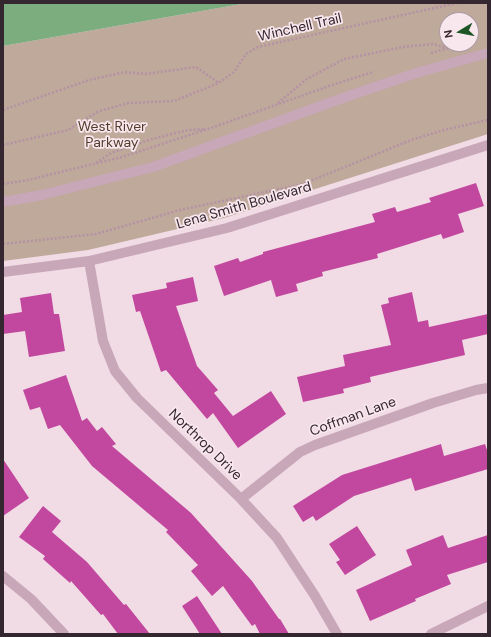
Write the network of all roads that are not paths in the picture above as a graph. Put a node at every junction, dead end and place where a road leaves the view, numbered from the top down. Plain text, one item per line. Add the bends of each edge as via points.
1 (488, 53) edge
2 (488, 145) edge
3 (3, 202) edge
4 (90, 261) junction
5 (3, 272) edge
6 (488, 388) edge
7 (241, 499) junction
8 (3, 576) edge
9 (488, 606) edge
10 (64, 634) edge
11 (337, 634) edge
12 (431, 634) edge

1 - 3 street via 416,73 153,166
2 - 4 street, Lena Smith Boulevard via 226,228
4 - 5 street, Lena Smith Boulevard
4 - 7 street, Northrop Drive via 103,341 115,371 137,398
6 - 7 street, Coffman Lane via 433,403 315,445 300,452
7 - 11 street, Northrop Drive via 277,538
8 - 10 street via 31,599
9 - 12 street

